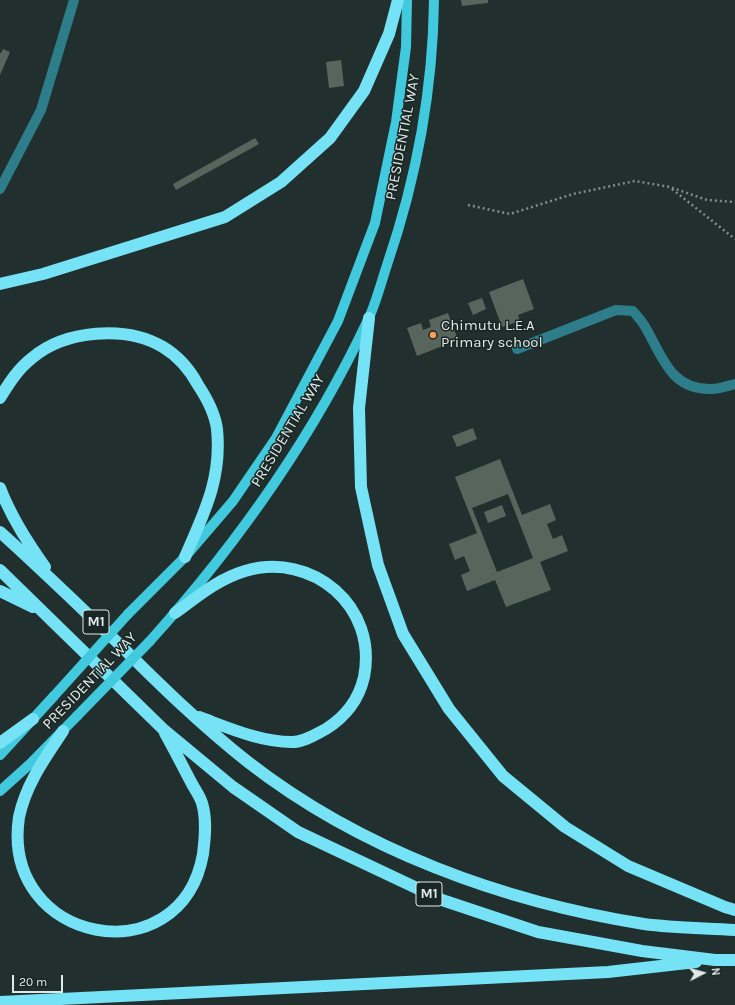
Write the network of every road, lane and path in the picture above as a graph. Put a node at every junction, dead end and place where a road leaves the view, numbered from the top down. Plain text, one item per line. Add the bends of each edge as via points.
1 (74, 0) edge
2 (398, 0) edge
3 (407, 0) edge
4 (434, 0) edge
5 (670, 188) junction
6 (0, 190) edge
7 (735, 202) edge
8 (468, 205) dead end
9 (735, 238) edge
10 (0, 284) edge
11 (369, 318) junction
12 (517, 349) dead end
13 (735, 384) edge
14 (0, 398) edge
15 (0, 488) edge
16 (0, 532) edge
17 (185, 557) junction
18 (0, 570) edge
19 (59, 587) junction
20 (0, 591) edge
21 (42, 611) junction
22 (175, 613) junction
23 (191, 714) junction
24 (33, 719) junction
25 (163, 729) junction
26 (63, 731) junction
27 (0, 743) edge
28 (0, 755) edge
29 (0, 791) edge
30 (735, 910) edge
31 (735, 930) edge
32 (715, 960) junction
33 (735, 960) edge
34 (0, 1002) edge

1 - 6 street via 41,110
2 - 10 highway via 389,34 364,91 330,138 281,182 225,217 43,274
3 - 17 main road, PRESIDENTIAL WAY via 406,47 397,115 375,223 338,321 276,438 233,501
4 - 11 main road, PRESIDENTIAL WAY via 432,65 421,137 402,222
5 - 7 path via 706,200
5 - 8 path via 635,181 573,194 510,214
5 - 9 path
11 - 22 main road, PRESIDENTIAL WAY via 298,450 257,510
11 - 30 highway via 359,408 361,487 378,565 403,634 449,709 503,776 565,827 628,866
12 - 13 street via 616,310 633,311 644,325 665,364 678,380 694,387 711,389
14 - 17 highway via 12,378 32,357 60,342 89,333 115,333 139,337 164,348 189,369 206,396 216,427 218,456 212,494
15 - 19 highway via 27,542
16 - 19 highway, M1
17 - 24 main road, PRESIDENTIAL WAY, bridge via 128,614
18 - 21 highway, M1
19 - 23 highway, M1
20 - 21 highway
21 - 25 highway, M1
22 - 23 highway via 219,582 244,571 267,566 317,577 336,589 356,614 364,634 367,661 361,690 350,709 332,725 311,737 294,742 259,738
22 - 26 main road, PRESIDENTIAL WAY, bridge
23 - 31 highway, M1 via 249,762 314,808 453,875 547,903 646,924
24 - 27 highway
24 - 28 main road, PRESIDENTIAL WAY
25 - 26 highway via 202,803 206,837 201,866 191,890 169,912 142,928 115,932 88,930 59,919 39,902 21,874 16,845 19,817 32,777
25 - 32 highway, M1 via 233,787 298,832 442,900 538,932
26 - 29 main road, PRESIDENTIAL WAY
32 - 33 highway, M1
32 - 34 highway via 600,972

